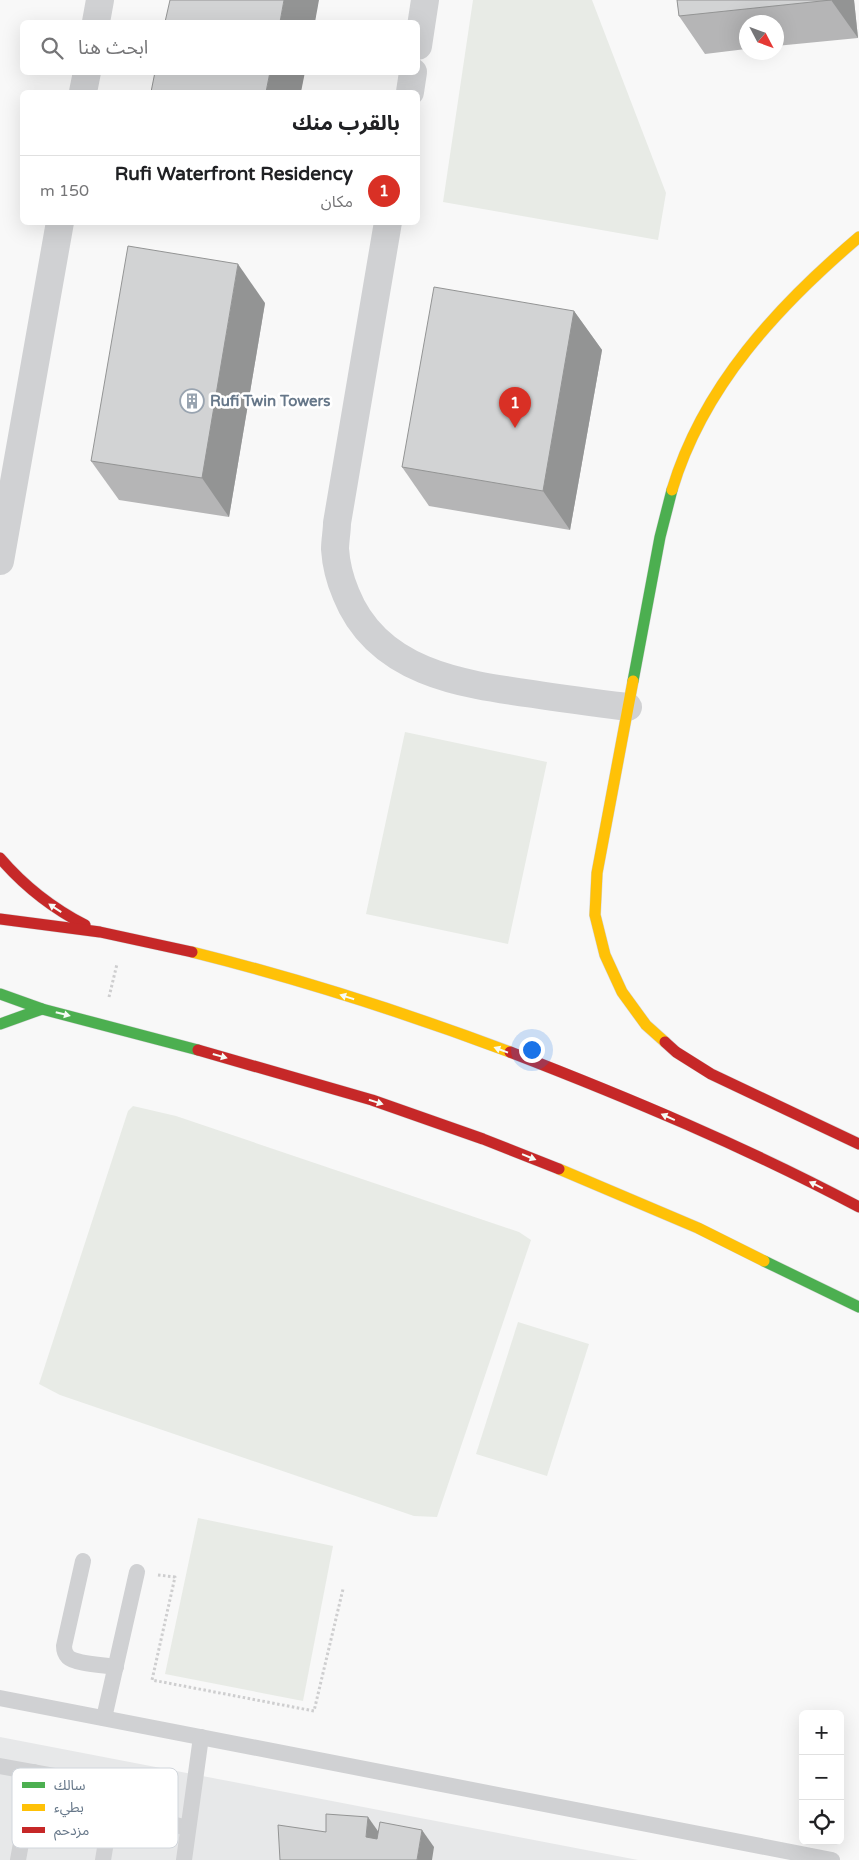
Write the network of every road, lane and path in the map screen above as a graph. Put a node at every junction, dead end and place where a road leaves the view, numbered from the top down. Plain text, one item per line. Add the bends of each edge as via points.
1 (100, 0) edge
2 (425, 0) edge
3 (96, 20) edge
4 (420, 33) edge
5 (86, 75) edge
6 (413, 75) edge
7 (83, 90) edge
8 (410, 90) edge
9 (59, 225) edge
10 (388, 225) edge
11 (859, 237) edge
12 (0, 561) edge
13 (628, 707) junction
14 (0, 858) edge
15 (0, 919) edge
16 (98, 932) junction
17 (123, 937) junction
18 (0, 994) edge
19 (42, 1009) junction
20 (0, 1024) edge
21 (102, 1024) junction
22 (859, 1144) edge
23 (859, 1207) edge
24 (859, 1308) edge
25 (83, 1561) dead end
26 (138, 1572) joint
27 (343, 1589) dead end
28 (116, 1666) junction
29 (0, 1698) edge
30 (104, 1718) junction
31 (201, 1737) junction
32 (178, 1826) edge
33 (188, 1828) junction
34 (184, 1860) edge
35 (832, 1860) edge

1 - 3 street
2 - 4 street
5 - 7 street
6 - 8 street
9 - 12 street
10 - 13 street via 335,550 340,578 350,605 386,648 408,663 438,676 468,685
11 - 13 street via 793,297 750,345 718,388 692,435 672,485
13 - 22 street via 597,873 595,915 605,955 622,992 646,1025 676,1052 711,1074
16 -> 14 street via 48,903
15 - 16 street
16 - 17 street
17 - 21 path
23 -> 17 street via 662,1114 481,1042 297,981 204,954
18 - 19 street
19 - 20 street
19 -> 21 street
21 -> 24 street via 372,1100 483,1139 698,1228
25 - 28 lane via 64,1651 75,1661
26 - 27 path via 175,1577 152,1680 314,1711
26 - 28 lane
28 - 30 lane
29 - 30 lane
30 - 31 lane
31 - 33 lane
31 - 35 lane
32 - 33 lane
33 - 34 lane

